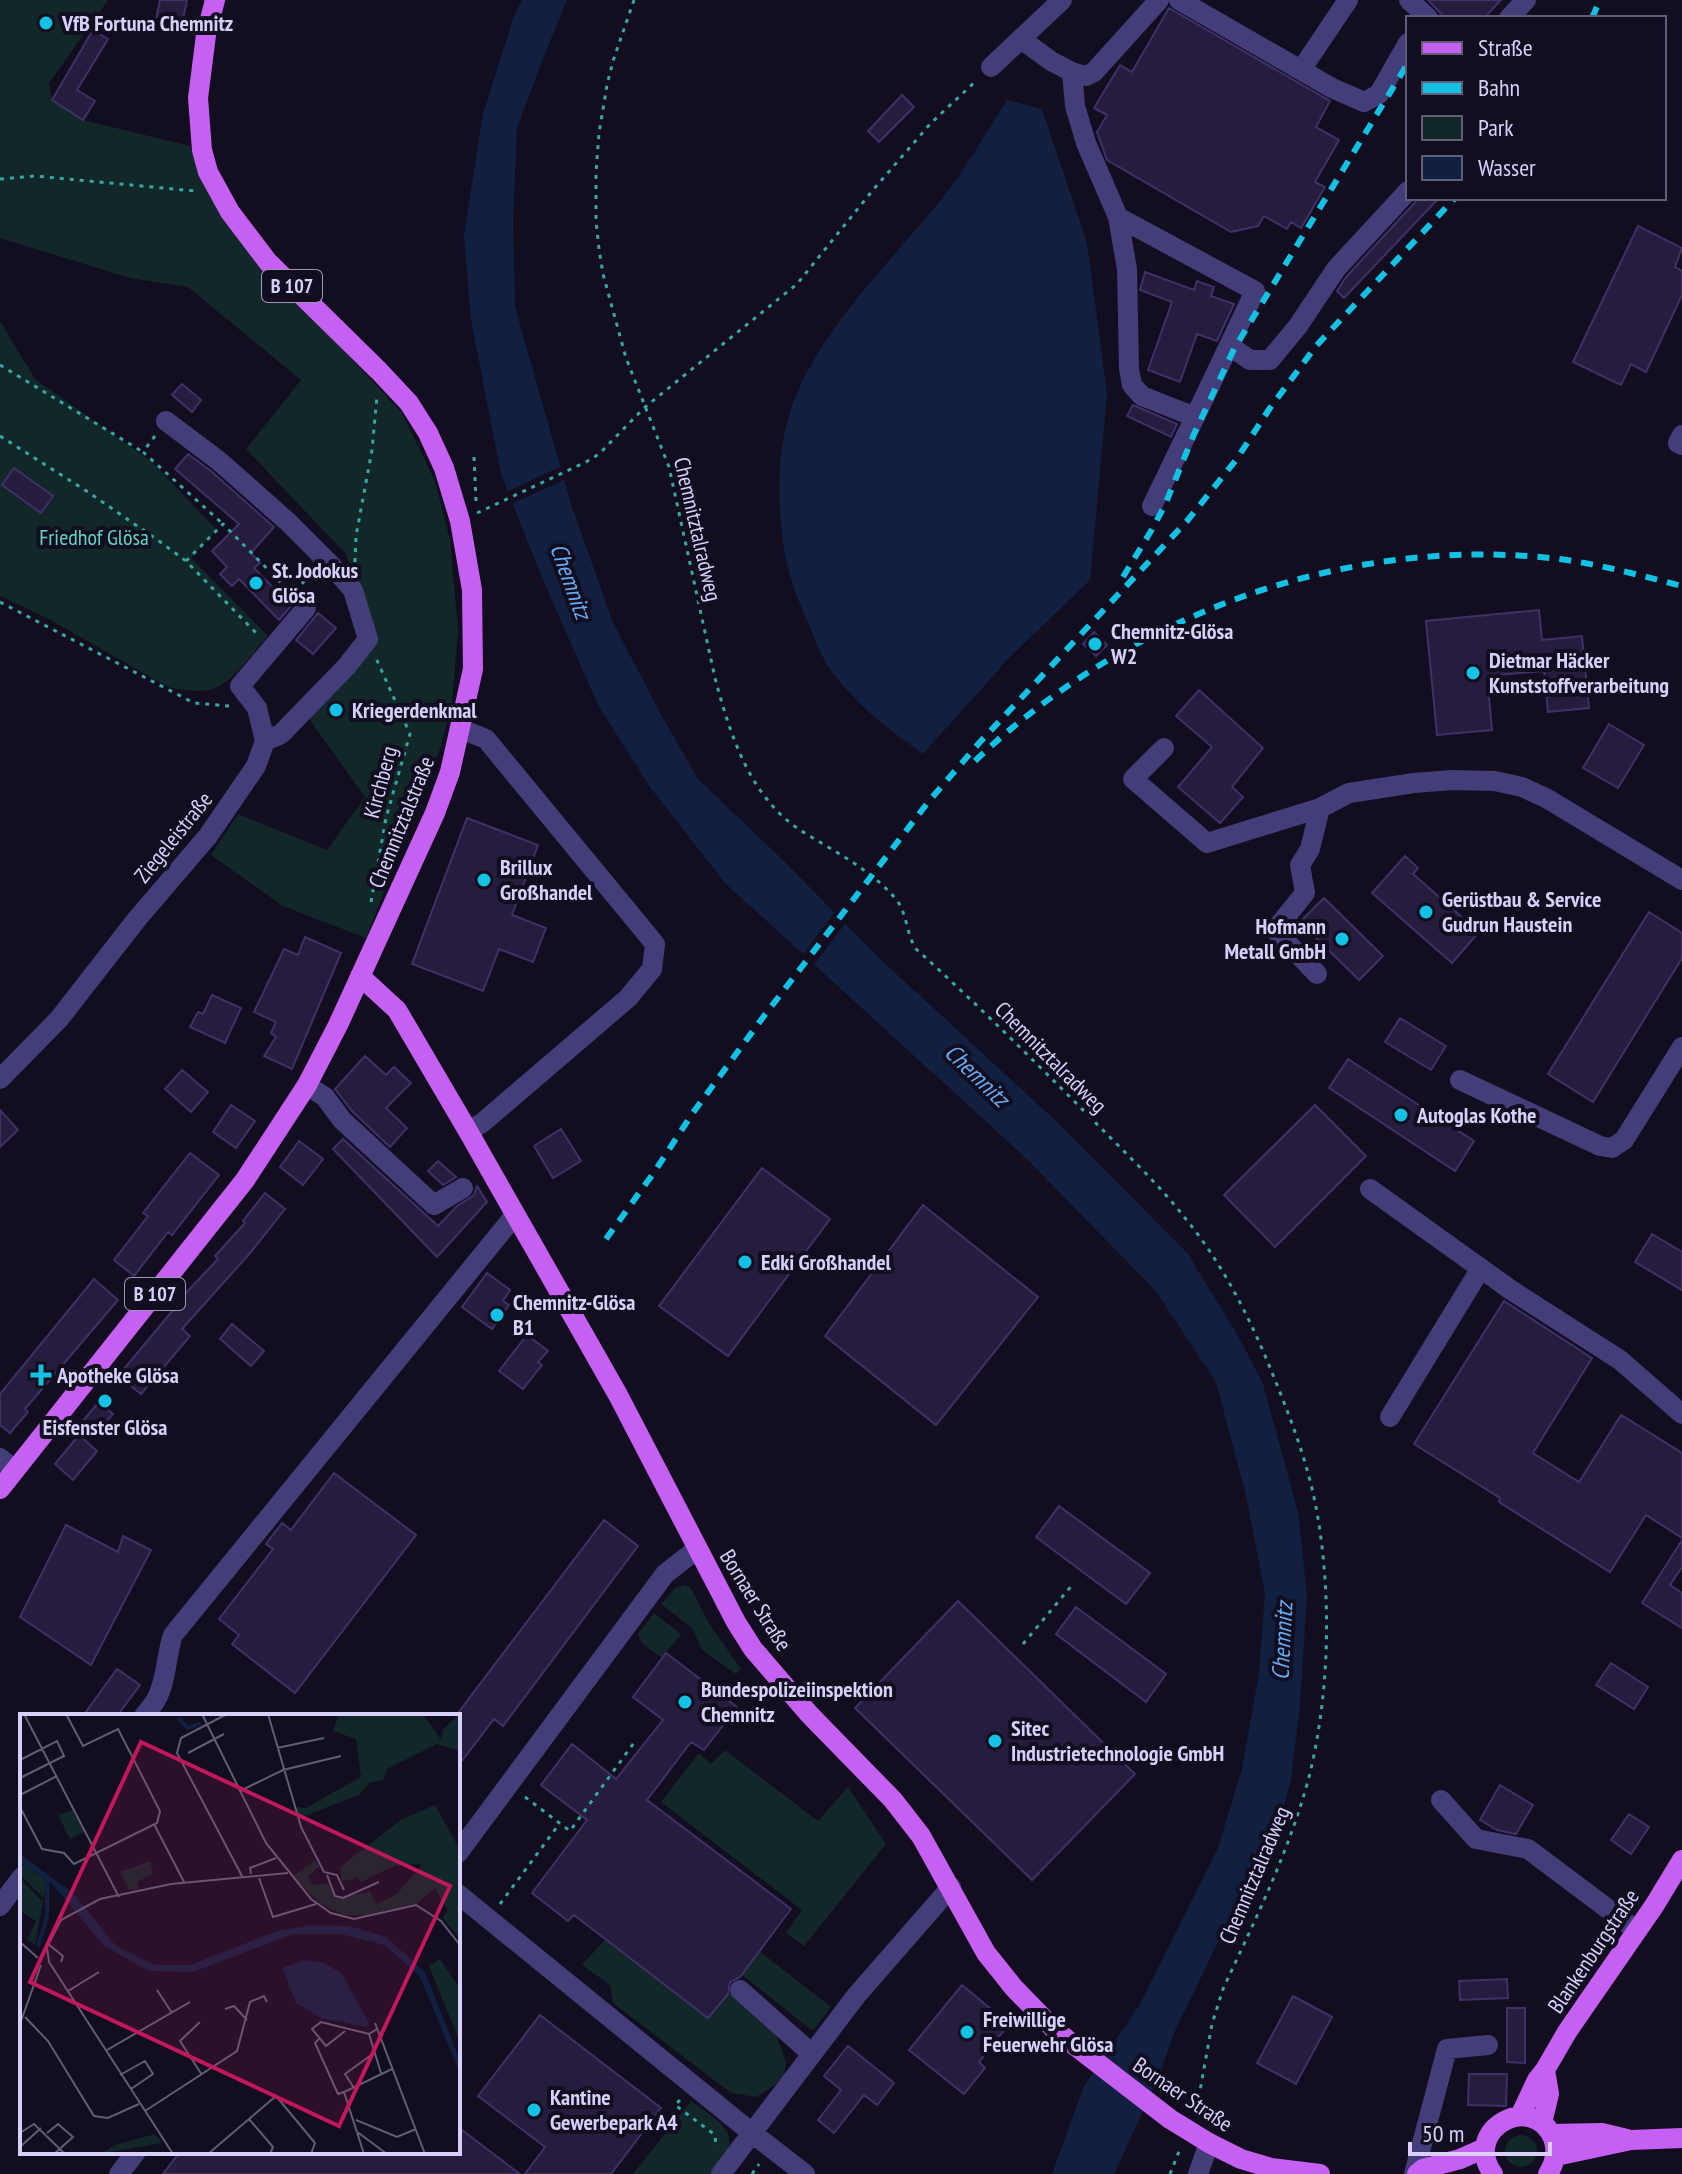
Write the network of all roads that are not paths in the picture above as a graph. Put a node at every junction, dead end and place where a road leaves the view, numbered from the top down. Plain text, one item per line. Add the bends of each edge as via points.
1 (215, 0) edge
2 (1062, 0) edge
3 (1159, 0) edge
4 (1179, 0) edge
5 (1409, 0) edge
6 (1526, 0) edge
7 (1345, 1) edge
8 (1424, 16) edge
9 (1511, 16) edge
10 (1021, 39) junction
11 (1406, 47) edge
12 (991, 67) road end
13 (1301, 70) junction
14 (1072, 72) junction
15 (1406, 193) edge
16 (1118, 217) junction
17 (1230, 346) junction
18 (1195, 417) junction
19 (166, 421) road end
20 (1682, 435) edge
21 (1682, 445) edge
22 (1152, 506) dead end
23 (299, 601) road end
24 (461, 729) junction
25 (265, 741) junction
26 (1164, 748) dead end
27 (1320, 808) junction
28 (1682, 880) edge
29 (1317, 974) dead end
30 (360, 976) junction
31 (1682, 1047) edge
32 (0, 1079) edge
33 (1460, 1080) dead end
34 (307, 1085) junction
35 (468, 1131) junction
36 (463, 1188) dead end
37 (1370, 1189) dead end
38 (515, 1215) junction
39 (1481, 1268) junction
40 (1682, 1414) edge
41 (1390, 1417) dead end
42 (8, 1464) edge
43 (0, 1489) edge
44 (697, 1549) junction
45 (146, 1714) edge
46 (1441, 1800) dead end
47 (460, 1850) edge
48 (1682, 1860) edge
49 (20, 1880) edge
50 (951, 1887) junction
51 (460, 1896) edge
52 (0, 1906) edge
53 (1636, 1930) junction
54 (740, 1990) dead end
55 (1488, 2045) dead end
56 (812, 2054) junction
57 (1545, 2070) junction
58 (1520, 2116) junction
59 (1546, 2129) junction
60 (752, 2133) junction
61 (1682, 2138) edge
62 (1631, 2140) junction
63 (1209, 2143) junction
64 (1485, 2148) junction
65 (134, 2154) edge
66 (1552, 2165) edge
67 (725, 2169) edge
68 (1486, 2173) edge
69 (119, 2174) edge
70 (805, 2174) edge
71 (1198, 2174) edge
72 (1320, 2174) edge
73 (1416, 2174) edge

1 - 24 main road, Chemnitztalstraße / B 107 via 198,98 208,172 268,262 409,403 444,468 460,521 474,615 473,669
2 - 10 street
3 - 14 street via 1094,72
4 - 13 street
5 - 8 street
6 - 9 street
7 - 13 street
10 - 12 street
10 - 14 street
11 - 13 street via 1379,94 1364,102
14 - 16 street via 1086,143
15 - 17 street via 1336,269 1270,360 1250,360
16 - 17 street via 1255,291
16 - 18 street via 1127,269 1132,385 1142,396
17 - 18 street
18 - 22 street
19 - 25 street via 288,522 353,590 368,639 281,734
20 - 21 street
23 - 25 street via 272,649 240,686 257,708
24 - 30 main road, Chemnitztalstraße / B 107 via 435,813
24 - 35 street via 486,739 655,944 652,969 628,998
25 - 32 street, Ziegeleistraße via 256,766 208,836 59,1019
26 - 27 street via 1133,779 1207,843
27 - 28 street via 1349,793 1414,783 1495,781 1546,798
27 - 29 street via 1310,849 1300,865 1305,893 1275,930
30 - 34 main road, Chemnitztalstraße / B 107
30 - 35 main road, Bornaer Straße via 397,1010
31 - 33 street via 1624,1140 1612,1148
34 - 36 street via 434,1205
34 - 42 main road, Chemnitztalstraße / B 107 via 245,1180
35 - 38 main road, Bornaer Straße
37 - 39 street
38 - 44 main road, Bornaer Straße via 618,1395
38 - 45 street via 173,1635 157,1699
39 - 40 street via 1620,1360
39 - 41 street
42 - 43 main road, Chemnitztalstraße / B 107
44 - 47 street via 665,1574
44 - 50 main road, Bornaer Straße via 753,1649 893,1800
46 - 53 street via 1476,1839 1528,1849
48 - 53 main road, Blankenburgstraße
49 - 52 street
50 - 56 street
50 - 63 main road, Bornaer Straße via 986,1953 1039,2015 1170,2119
51 - 60 street
53 - 57 main road, Blankenburgstraße
54 - 56 street
55 - 73 street via 1447,2049
56 - 60 street
57 - 58 main road, Blankenburgstraße
57 - 59 main road
58 - 59 main road
58 - 64 main road via 1495,2126
59 - 62 main road
59 - 66 main road via 1555,2143
60 - 67 street
60 - 70 street
61 - 62 main road
62 - 66 main road
63 - 71 street
63 - 72 main road, Bornaer Straße via 1271,2168
64 - 68 main road
64 - 73 main road
65 - 69 street

